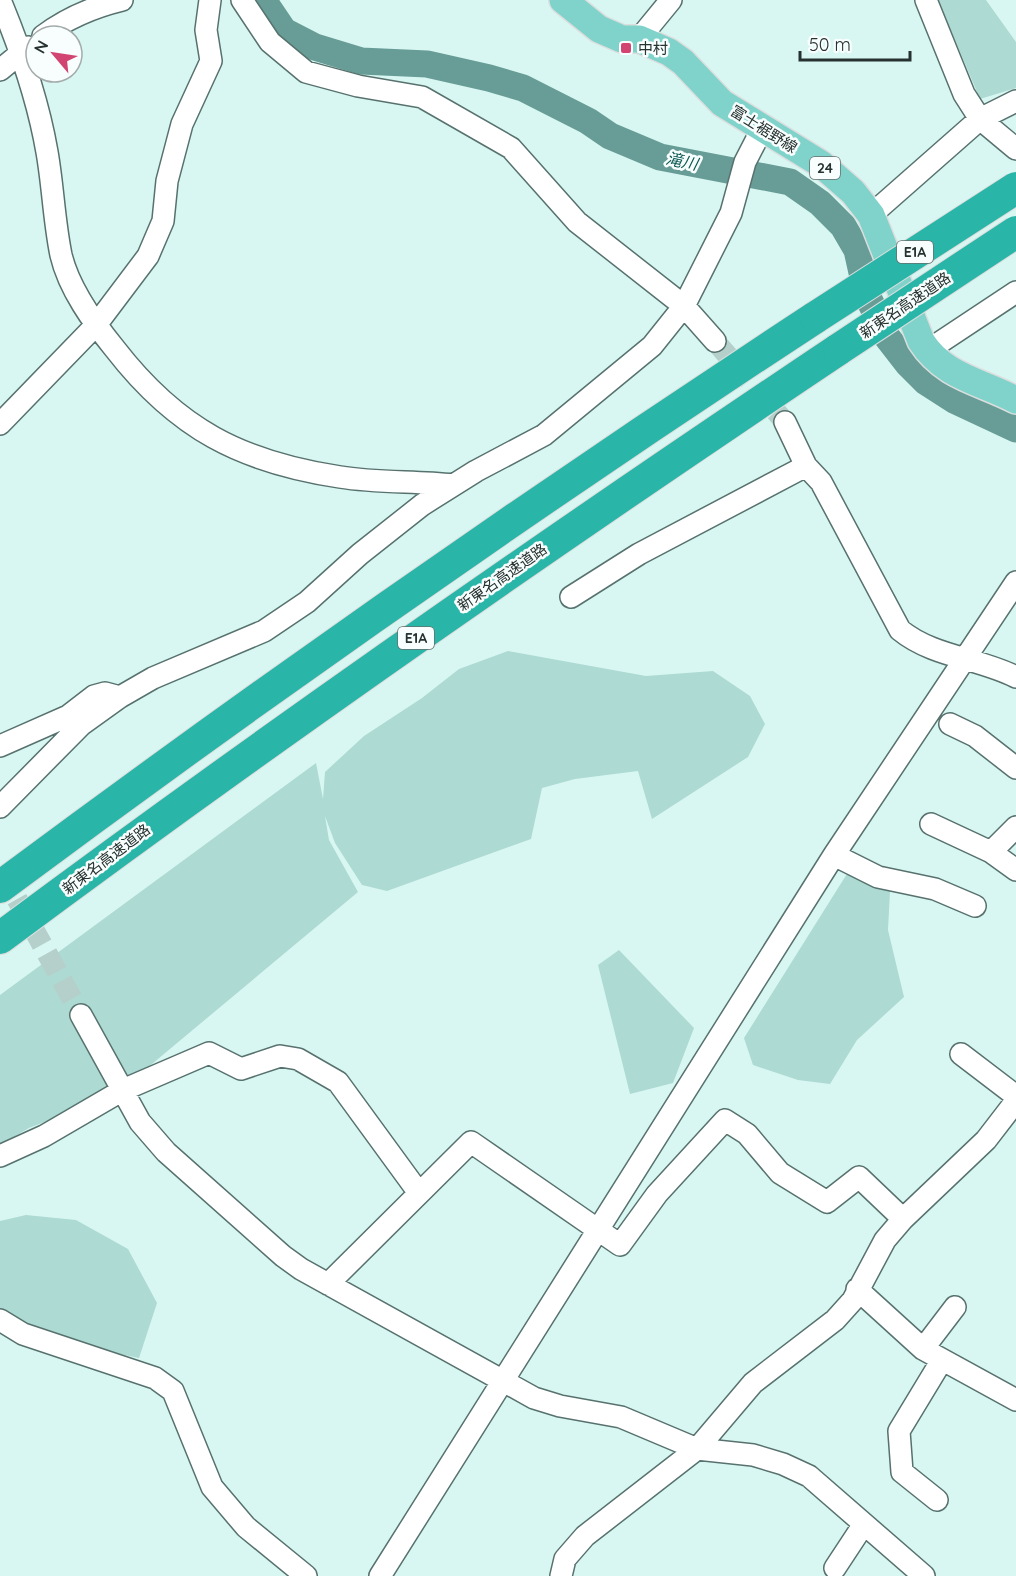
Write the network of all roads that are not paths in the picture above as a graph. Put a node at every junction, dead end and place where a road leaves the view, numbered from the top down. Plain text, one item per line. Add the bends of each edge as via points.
1 (0, 0) edge
2 (122, 0) edge
3 (210, 0) edge
4 (242, 0) edge
5 (563, 0) edge
6 (671, 0) edge
7 (926, 0) edge
8 (61, 24) edge
9 (639, 39) junction
10 (24, 41) edge
11 (24, 51) edge
12 (0, 70) edge
13 (35, 84) edge
14 (1016, 101) edge
15 (980, 119) junction
16 (762, 129) junction
17 (1016, 148) edge
18 (1016, 188) edge
19 (872, 215) junction
20 (1016, 232) edge
21 (1016, 292) edge
22 (684, 306) junction
23 (96, 325) junction
24 (715, 341) tunnel mouth
25 (927, 351) junction
26 (1016, 400) edge
27 (785, 422) tunnel mouth
28 (0, 424) edge
29 (806, 466) junction
30 (453, 485) junction
31 (1016, 582) edge
32 (571, 597) dead end
33 (962, 659) junction
34 (1016, 677) edge
35 (120, 697) junction
36 (950, 724) dead end
37 (0, 746) edge
38 (1016, 768) edge
39 (0, 807) edge
40 (931, 824) dead end
41 (1016, 827) edge
42 (991, 852) junction
43 (834, 855) junction
44 (1016, 870) edge
45 (0, 887) edge
46 (975, 906) dead end
47 (0, 938) edge
48 (81, 1015) tunnel mouth
49 (961, 1054) dead end
50 (123, 1090) junction
51 (1016, 1098) edge
52 (0, 1156) edge
53 (419, 1193) junction
54 (903, 1219) junction
55 (597, 1230) junction
56 (328, 1284) junction
57 (857, 1288) junction
58 (955, 1307) dead end
59 (0, 1320) edge
60 (923, 1349) junction
61 (942, 1360) junction
62 (501, 1381) junction
63 (1016, 1400) edge
64 (697, 1449) junction
65 (937, 1500) dead end
66 (864, 1524) junction
67 (835, 1568) dead end
68 (306, 1576) edge
69 (380, 1576) edge
70 (561, 1576) edge
71 (924, 1576) edge

1 - 10 street
2 - 8 street via 96,7
3 - 23 street via 206,30 211,61 182,124 167,181 163,221 148,256
4 - 22 street via 270,42 306,72 422,97 511,148 576,222
5 - 9 main road, 富士裾野線 / 24 via 599,29 622,39
6 - 9 street
7 - 15 street via 964,94
9 - 16 main road, 富士裾野線 / 24 via 683,62 722,103
11 - 12 street
13 - 23 street via 61,255 68,278
14 - 15 street
15 - 17 street
15 - 19 street
16 - 19 main road, 富士裾野線 / 24 via 821,164 854,192
16 - 22 street via 745,162 731,213
18 - 45 highway, E1A, bridge via 689,400 400,598
19 - 25 main road, 富士裾野線 / 24
20 - 47 highway, 新東名高速道路 / E1A, bridge via 602,507 138,834
21 - 25 street
22 - 24 street
22 - 30 street via 652,346 544,435
23 - 28 street
23 - 30 street via 137,376 197,430 262,461 340,477
25 - 26 main road, 富士裾野線 / 24 via 947,370
27 - 29 street
29 - 32 street via 639,554
29 - 33 street via 821,482 900,630 914,642
30 - 35 street via 360,554 307,602 264,631 153,678
31 - 33 street
33 - 34 street
33 - 43 street
35 - 37 street via 105,693 94,696 68,716
35 - 39 street via 81,725
36 - 38 street via 975,736
40 - 42 street
41 - 42 street
42 - 44 street
43 - 46 street via 878,877 935,889
43 - 55 street
48 - 50 street
49 - 51 street
50 - 52 street via 44,1136
50 - 53 street via 209,1053 241,1070 280,1056 298,1059 338,1082
50 - 56 street via 140,1122 166,1152 283,1256
51 - 54 street via 986,1140
53 - 55 street via 471,1142
53 - 56 street
54 - 55 street via 859,1177 828,1202 780,1173 747,1134 725,1120 657,1194 620,1245
54 - 57 street via 885,1240
55 - 62 street
56 - 62 street
57 - 60 street
57 - 64 street via 853,1300 835,1320 753,1383
58 - 60 street
59 - 68 street via 23,1334 155,1378 173,1391 212,1487 246,1527
60 - 61 street
61 - 63 street
61 - 65 street via 899,1431 902,1472
62 - 64 street via 560,1406 621,1417
62 - 69 street
64 - 66 street via 753,1455 783,1464 809,1476
64 - 70 street via 585,1536 565,1558
66 - 67 street
66 - 71 street

